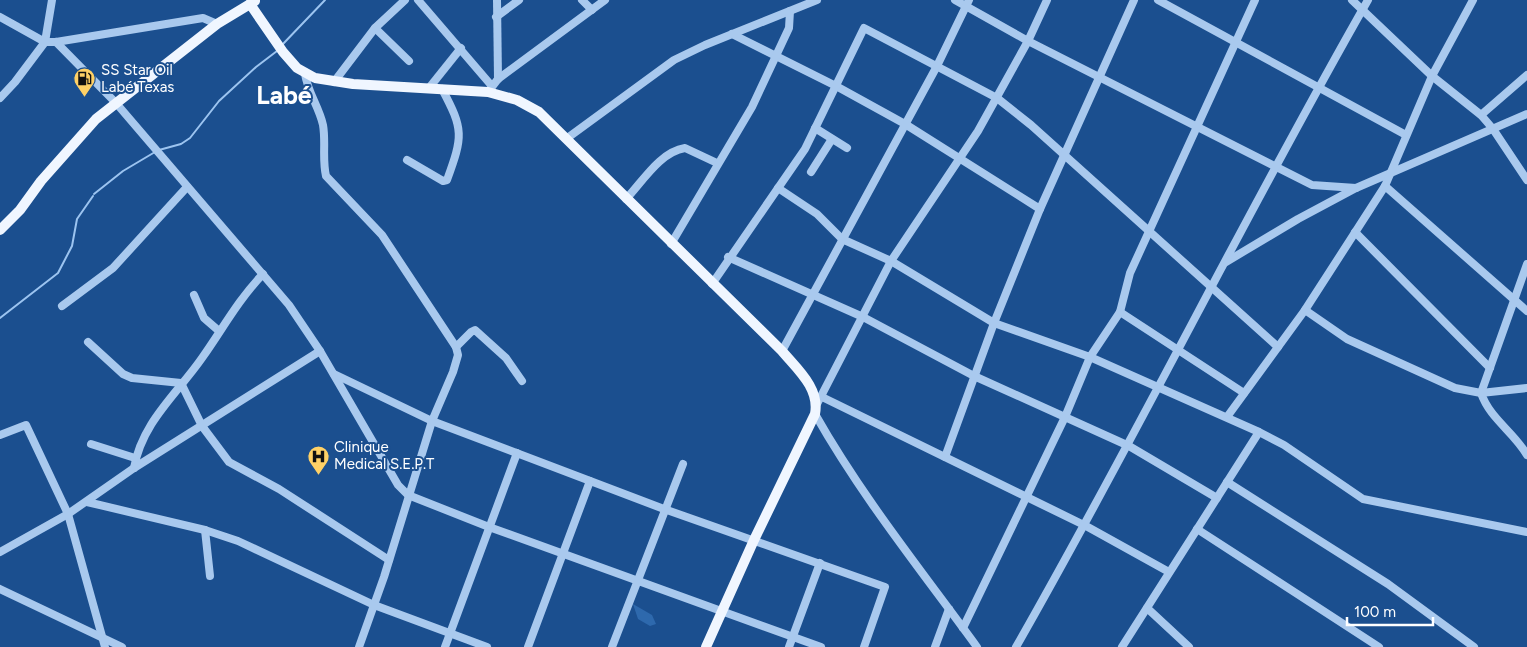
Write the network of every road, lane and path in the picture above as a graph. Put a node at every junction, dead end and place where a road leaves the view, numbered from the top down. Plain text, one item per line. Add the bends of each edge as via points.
1 (52, 0) edge
2 (405, 0) edge
3 (418, 0) edge
4 (497, 0) edge
5 (519, 0) edge
6 (582, 0) edge
7 (605, 0) edge
8 (817, 0) edge
9 (955, 0) edge
10 (1047, 0) edge
11 (1134, 0) edge
12 (1158, 0) edge
13 (1255, 0) edge
14 (1352, 0) edge
15 (1368, 0) edge
16 (1473, 0) edge
17 (251, 1) edge
18 (968, 3) edge
19 (592, 10) junction
20 (1363, 10) junction
21 (790, 11) junction
22 (0, 17) edge
23 (496, 17) junction
24 (217, 24) junction
25 (375, 28) junction
26 (732, 34) junction
27 (1028, 41) junction
28 (44, 42) junction
29 (56, 42) junction
30 (1236, 42) junction
31 (461, 48) junction
32 (777, 56) junction
33 (409, 61) dead end
34 (937, 66) junction
35 (305, 74) junction
36 (1527, 75) edge
37 (1432, 76) junction
38 (1099, 77) junction
39 (498, 79) junction
40 (334, 82) junction
41 (836, 86) junction
42 (429, 88) junction
43 (489, 88) junction
44 (1320, 88) junction
45 (442, 89) junction
46 (0, 98) edge
47 (996, 98) junction
48 (116, 103) junction
49 (1527, 114) edge
50 (1481, 115) junction
51 (905, 124) junction
52 (815, 128) junction
53 (1196, 128) junction
54 (1493, 129) junction
55 (1406, 135) junction
56 (566, 139) junction
57 (832, 139) junction
58 (847, 148) dead end
59 (1065, 155) junction
60 (960, 158) junction
61 (407, 160) dead end
62 (717, 163) junction
63 (1276, 168) junction
64 (811, 172) dead end
65 (1388, 174) junction
66 (1527, 180) edge
67 (1385, 186) junction
68 (187, 187) junction
69 (778, 188) junction
70 (1356, 188) junction
71 (626, 199) junction
72 (1040, 209) junction
73 (0, 230) edge
74 (1150, 231) junction
75 (1355, 232) junction
76 (842, 239) junction
77 (671, 244) junction
78 (728, 257) junction
79 (891, 261) junction
80 (1225, 263) junction
81 (1527, 264) edge
82 (263, 274) junction
83 (712, 284) junction
84 (1212, 287) junction
85 (812, 294) junction
86 (194, 295) dead end
87 (1514, 301) junction
88 (62, 306) dead end
89 (1305, 310) junction
90 (1527, 311) edge
91 (1120, 312) junction
92 (863, 317) junction
93 (994, 323) junction
94 (219, 331) junction
95 (88, 342) dead end
96 (456, 347) junction
97 (1278, 347) junction
98 (320, 351) junction
99 (782, 351) junction
100 (1178, 351) junction
101 (1090, 357) junction
102 (1490, 368) junction
103 (333, 373) junction
104 (974, 376) junction
105 (522, 381) dead end
106 (181, 383) junction
107 (1160, 387) junction
108 (1527, 388) edge
109 (1244, 393) junction
110 (1481, 393) junction
111 (818, 405) junction
112 (1227, 416) junction
113 (1065, 417) junction
114 (432, 421) junction
115 (202, 426) junction
116 (1259, 432) junction
117 (0, 435) edge
118 (91, 444) dead end
119 (1128, 446) junction
120 (517, 453) junction
121 (1527, 455) edge
122 (945, 457) junction
123 (135, 458) junction
124 (683, 464) dead end
125 (134, 468) junction
126 (590, 481) junction
127 (1227, 482) junction
128 (408, 495) junction
129 (1028, 497) junction
130 (1217, 498) junction
131 (87, 502) junction
132 (664, 509) junction
133 (68, 514) junction
134 (1086, 526) junction
135 (490, 527) junction
136 (1197, 529) junction
137 (205, 530) junction
138 (1527, 532) edge
139 (754, 540) junction
140 (0, 552) edge
141 (563, 554) junction
142 (389, 560) junction
143 (820, 563) junction
144 (1170, 572) junction
145 (210, 576) dead end
146 (637, 581) junction
147 (0, 589) edge
148 (374, 605) junction
149 (1147, 608) junction
150 (949, 609) junction
151 (721, 611) junction
152 (963, 628) junction
153 (450, 633) junction
154 (102, 637) junction
155 (793, 637) junction
156 (105, 647) edge
157 (122, 647) edge
158 (359, 647) edge
159 (445, 647) edge
160 (487, 647) edge
161 (528, 647) edge
162 (612, 647) edge
163 (706, 647) edge
164 (789, 647) edge
165 (821, 647) edge
166 (864, 647) edge
167 (935, 647) edge
168 (977, 647) edge
169 (1016, 647) edge
170 (1122, 647) edge
171 (1189, 647) edge
172 (1379, 647) edge
173 (1474, 647) edge

1 - 28 street
2 - 25 street
3 - 31 street
4 - 23 street
5 - 23 street
6 - 19 street
7 - 19 street
8 - 21 street
9 - 18 street
10 - 27 street
11 - 38 street
12 - 30 street
13 - 30 street
14 - 20 street
15 - 20 street
16 - 37 street
17 - 24 main road
17 - 35 main road via 280,48
18 - 27 street
18 - 34 street
19 - 39 street
20 - 37 street
20 - 44 street
21 - 26 street
21 - 32 street via 789,28
22 - 28 street
23 - 39 street
24 - 29 street via 203,18
24 - 48 main road
25 - 33 street
25 - 40 street
26 - 32 street
26 - 56 street via 674,60
27 - 38 street
27 - 47 street
28 - 29 street
28 - 46 street
29 - 48 street
30 - 44 street
30 - 53 street
31 - 42 street
31 - 43 street
32 - 41 street
32 - 62 street via 752,107
34 - 41 street via 864,28
34 - 47 street
34 - 51 street
35 - 40 main road
35 - 96 street via 307,90 322,122 326,176 382,235
36 - 50 street
37 - 50 street
37 - 55 street
38 - 53 street
38 - 59 street
39 - 43 street
40 - 42 main road
41 - 51 street
41 - 52 street
42 - 45 main road
43 - 45 main road
43 - 56 main road via 538,112
44 - 55 street
44 - 63 street
45 - 61 street via 459,127 458,143 447,180 443,181
47 - 59 street
47 - 60 street
48 - 68 street
48 - 73 main road via 96,119
49 - 54 street
50 - 54 street
51 - 60 street
51 - 76 street
52 - 57 street
52 - 69 street via 805,149
53 - 63 street
53 - 74 street
54 - 65 street
54 - 66 street
55 - 65 street
56 - 71 main road
57 - 58 street
57 - 64 street
59 - 72 street
59 - 74 street
60 - 72 street
60 - 79 street
62 - 71 street via 686,148 673,152 661,159
62 - 77 street
63 - 70 street via 1312,184
63 - 80 street
65 - 67 street
65 - 70 street
67 - 75 street
67 - 87 street
68 - 82 street
68 - 88 street via 113,268
69 - 76 street via 817,214
69 - 78 street
70 - 80 street via 1298,218
71 - 77 main road
72 - 93 street
74 - 84 street
74 - 91 street via 1130,273
75 - 89 street
75 - 102 street
76 - 79 street
76 - 85 street
77 - 83 main road
78 - 83 street
78 - 85 street
79 - 92 street
79 - 93 street
80 - 84 street
81 - 87 street
82 - 94 street via 245,292
82 - 98 street
83 - 99 main road
84 - 97 street
84 - 100 street
85 - 92 street
85 - 99 street
86 - 94 street via 204,318
87 - 90 street
87 - 102 street
89 - 97 street
89 - 110 street via 1347,339 1454,388
91 - 100 street
91 - 101 street
92 - 104 street
92 - 111 street
93 - 101 street
93 - 104 street
94 - 106 street
95 - 106 street via 123,374 132,378
96 - 105 street via 475,330 506,358
96 - 114 street via 458,355 454,372
97 - 109 street
98 - 103 street
98 - 115 street
99 - 111 main road via 812,388
100 - 107 street
100 - 109 street
101 - 107 street
101 - 113 street
102 - 110 street
103 - 114 street
103 - 128 street via 398,485
104 - 113 street
104 - 122 street
106 - 115 street
106 - 123 street via 152,420
107 - 112 street
107 - 119 street
108 - 110 street
109 - 112 street
110 - 121 street via 1495,420
111 - 122 street
111 - 139 main road
111 - 150 street via 846,467 890,532
112 - 116 street
113 - 119 street
113 - 129 street
114 - 120 street
114 - 128 street
115 - 125 street
115 - 142 street via 237,469 280,489
116 - 127 street
116 - 138 street via 1284,445 1363,499
117 - 133 street via 26,425
118 - 123 street
119 - 130 street
119 - 134 street
120 - 126 street
120 - 135 street
122 - 129 street
123 - 125 street
124 - 132 street
125 - 131 street
126 - 132 street
126 - 141 street
127 - 130 street
127 - 173 street via 1388,584
128 - 135 street
128 - 142 street
129 - 134 street
129 - 152 street
130 - 136 street
131 - 133 street
131 - 137 street
132 - 139 street
132 - 146 street
133 - 140 street
133 - 154 street
134 - 144 street
134 - 169 street
135 - 141 street
135 - 153 street
136 - 144 street
136 - 172 street
137 - 145 street
137 - 148 street via 238,541
139 - 143 street
139 - 151 main road
141 - 146 street
141 - 161 street
142 - 148 street
143 - 155 street
143 - 166 street via 886,587
144 - 149 street
146 - 151 street
146 - 162 street
147 - 154 street
148 - 153 street
148 - 158 street
149 - 170 street
149 - 171 street
150 - 152 street
150 - 167 street
151 - 155 street
151 - 163 main road
152 - 168 street
153 - 159 street
153 - 160 street
154 - 156 street
154 - 157 street
155 - 164 street
155 - 165 street

